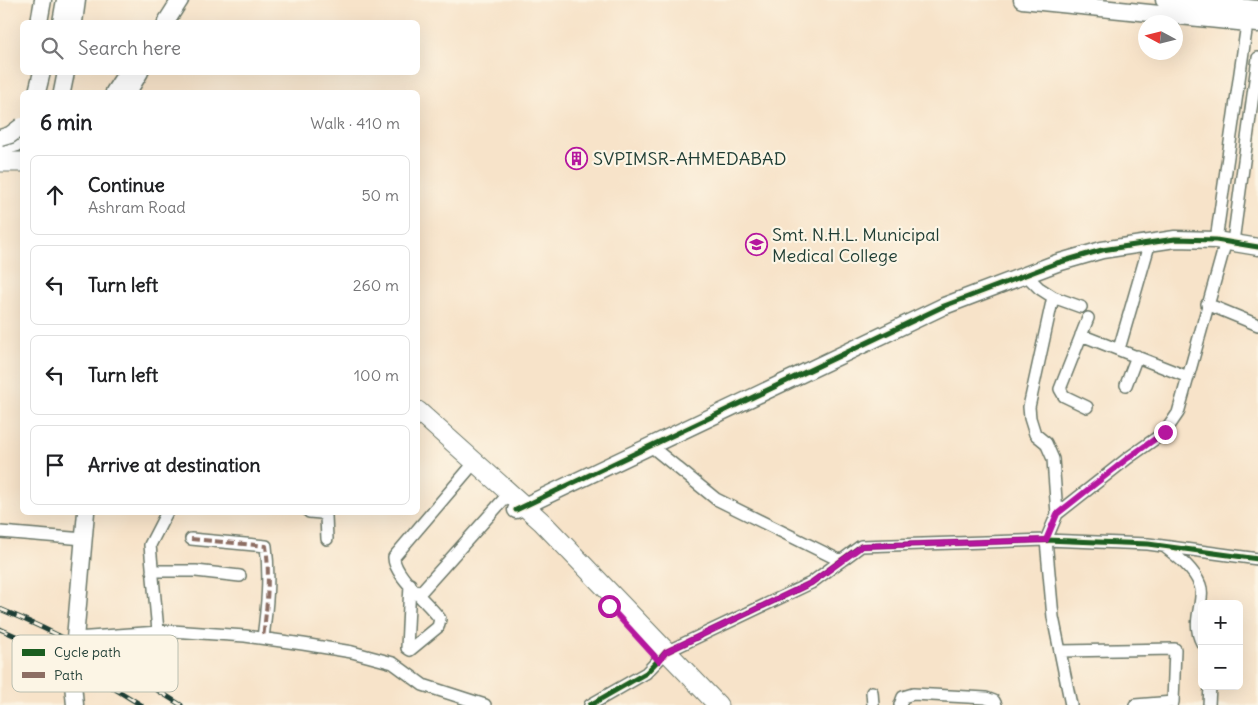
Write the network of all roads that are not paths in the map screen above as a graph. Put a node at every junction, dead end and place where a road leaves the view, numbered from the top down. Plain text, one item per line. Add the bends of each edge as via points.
1 (43, 0) edge
2 (53, 0) edge
3 (65, 0) edge
4 (77, 0) edge
5 (180, 0) edge
6 (1022, 0) edge
7 (1164, 0) edge
8 (1253, 16) edge
9 (39, 20) edge
10 (49, 20) edge
11 (61, 20) edge
12 (74, 20) edge
13 (167, 20) edge
14 (1258, 58) edge
15 (31, 75) edge
16 (41, 75) edge
17 (52, 75) edge
18 (125, 75) edge
19 (138, 75) edge
20 (28, 90) edge
21 (38, 90) edge
22 (48, 90) edge
23 (115, 90) edge
24 (129, 90) edge
25 (20, 128) edge
26 (0, 133) edge
27 (1232, 133) junction
28 (20, 134) edge
29 (1247, 135) junction
30 (0, 138) edge
31 (20, 141) edge
32 (0, 148) edge
33 (0, 162) edge
34 (20, 162) edge
35 (1225, 241) junction
36 (1150, 242) junction
37 (1258, 247) edge
38 (1026, 275) junction
39 (1053, 297) junction
40 (1208, 304) junction
41 (1081, 307) dead end
42 (1088, 318) dead end
43 (1258, 325) edge
44 (1081, 335) junction
45 (1119, 349) junction
46 (1137, 356) junction
47 (1188, 376) junction
48 (1126, 385) dead end
49 (1087, 407) dead end
50 (420, 413) edge
51 (420, 426) edge
52 (652, 447) junction
53 (469, 469) junction
54 (514, 504) junction
55 (1057, 514) junction
56 (86, 515) edge
57 (165, 515) edge
58 (324, 515) edge
59 (0, 532) edge
60 (84, 539) junction
61 (191, 539) dead end
62 (327, 540) dead end
63 (1046, 540) junction
64 (1164, 546) junction
65 (1258, 559) edge
66 (842, 561) junction
67 (152, 571) junction
68 (240, 576) dead end
69 (410, 584) junction
70 (419, 594) junction
71 (1200, 600) edge
72 (1198, 622) edge
73 (158, 631) junction
74 (76, 635) edge
75 (111, 635) edge
76 (1198, 636) edge
77 (263, 638) junction
78 (1061, 651) junction
79 (662, 657) junction
80 (1210, 690) edge
81 (74, 692) edge
82 (872, 692) dead end
83 (75, 705) edge
84 (485, 705) edge
85 (590, 705) edge
86 (701, 705) edge
87 (718, 705) edge
88 (873, 705) edge
89 (900, 705) edge
90 (996, 705) edge
91 (1071, 705) edge
92 (1135, 705) edge
93 (1209, 705) edge

1 - 9 street
2 - 10 street
3 - 11 street
4 - 12 street
5 - 13 street
6 - 8 street
7 - 8 street
8 - 27 street
14 - 29 street
15 - 20 street
16 - 21 street
17 - 22 street
18 - 23 street
19 - 24 street
25 - 30 street, bridge
26 - 28 main road
27 - 29 street
27 - 35 street
29 - 35 street
31 - 32 street
33 - 34 main road
35 - 36 street via 1175,239
35 - 37 street
35 - 40 street
36 - 38 street via 1102,250
36 - 45 street
38 - 39 street
38 - 52 street via 944,306
39 - 41 street
39 - 55 street via 1029,407 1036,434 1046,443 1053,459
40 - 43 street
40 - 47 street
42 - 44 street
44 - 45 street
44 - 49 street via 1060,389 1064,396
45 - 46 street
46 - 47 street
46 - 48 street
47 - 55 street via 1178,413 1165,432
50 - 54 main road
51 - 53 main road
52 - 54 street
52 - 66 street via 716,499
53 - 54 main road
53 - 69 street via 397,551 395,567
54 - 70 street
54 - 79 main road
55 - 63 street
56 - 60 street
57 - 67 street via 150,545
58 - 62 street
59 - 60 street
60 - 74 street
61 - 77 street via 266,546 268,599
63 - 64 street
63 - 66 street via 862,546
63 - 78 street via 1053,617
64 - 65 street
64 - 71 street via 1185,562 1201,586
66 - 79 street via 811,583
67 - 68 street via 196,570
67 - 73 street
69 - 70 street
69 - 70 street via 408,650 412,650 440,622
72 - 76 street
73 - 75 street
73 - 77 street
77 - 84 street via 352,652 393,663 423,685
78 - 91 street
78 - 92 street via 1175,649 1173,702
79 - 85 street via 646,673
79 - 86 main road
79 - 87 main road
80 - 93 street
81 - 83 street
82 - 88 street
89 - 90 street via 903,697 912,694 986,698

